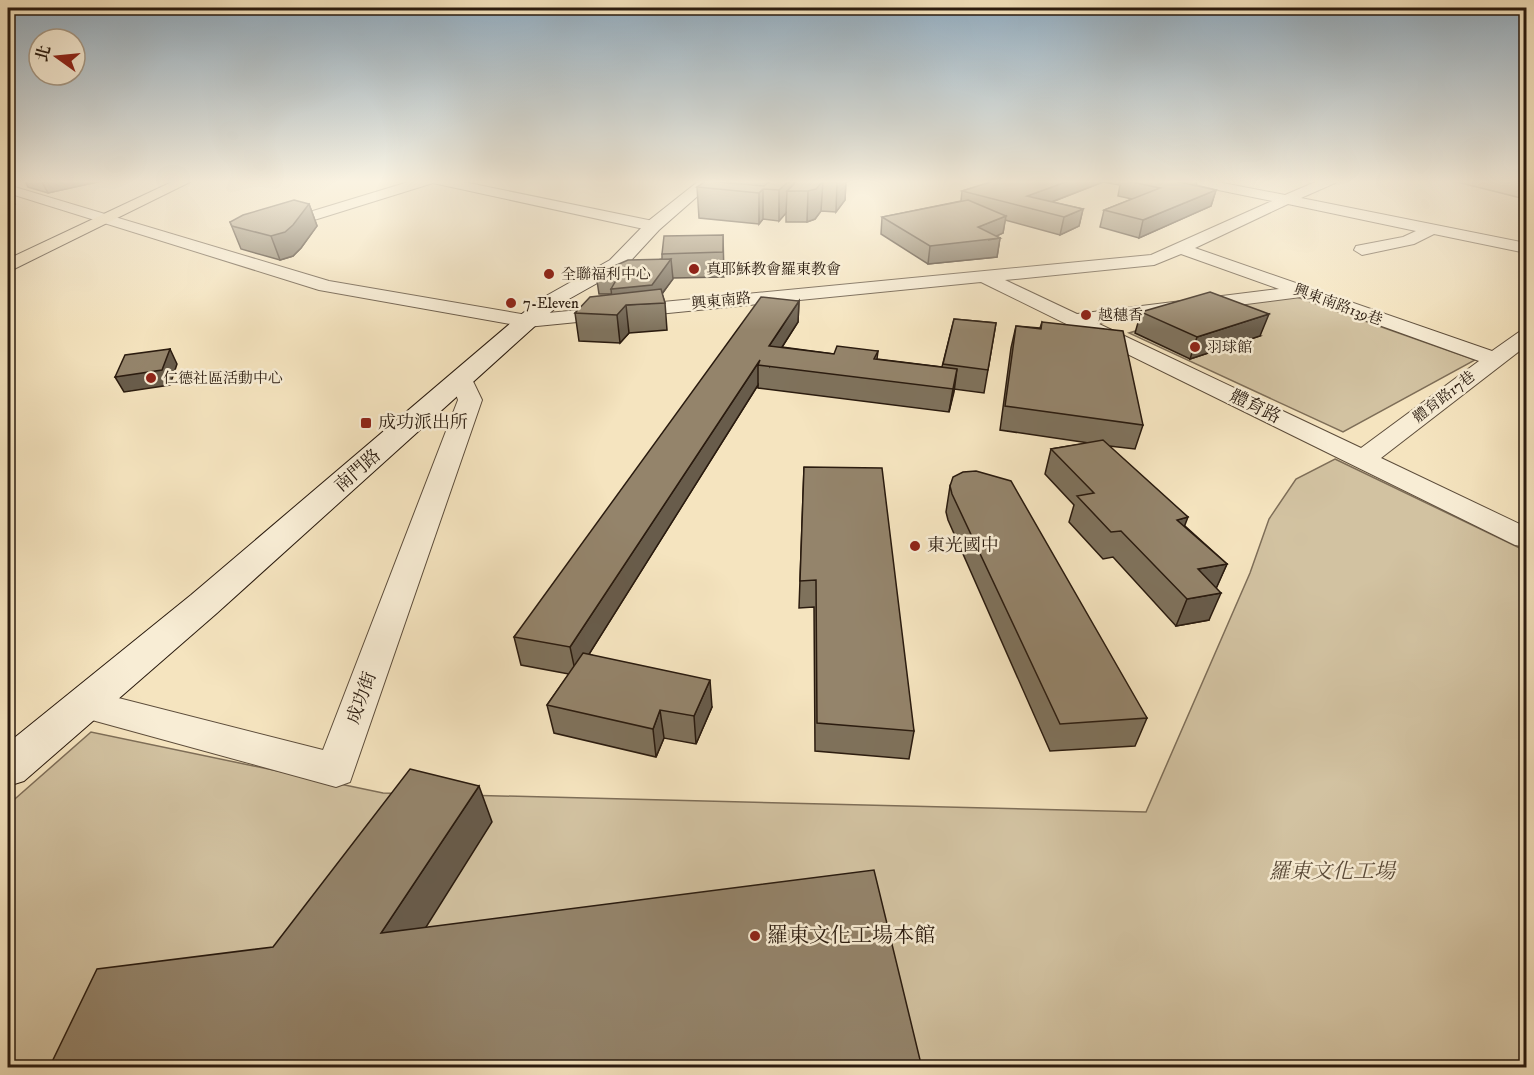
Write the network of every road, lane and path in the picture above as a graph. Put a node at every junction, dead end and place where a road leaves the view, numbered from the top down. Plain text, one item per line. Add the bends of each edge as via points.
1 (83, 230) edge
2 (143, 230) edge
3 (266, 230) edge
4 (649, 230) edge
5 (1224, 230) edge
6 (1430, 230) edge
7 (1444, 230) edge
8 (260, 232) edge
9 (227, 242) dead end
10 (1527, 248) edge
11 (205, 249) junction
12 (1183, 249) junction
13 (1362, 250) dead end
14 (8, 266) edge
15 (983, 276) junction
16 (1302, 292) junction
17 (1073, 320) junction
18 (527, 321) junction
19 (1527, 336) edge
20 (1493, 359) junction
21 (462, 380) junction
22 (1363, 459) junction
23 (1527, 538) edge
24 (83, 704) junction
25 (8, 768) edge

1 - 14 main road
2 - 11 street, 興東南路
3 - 8 street
4 - 18 street, 南門路 via 617,264 553,300
5 - 12 street, 興東南路
6 - 13 street via 1408,241
7 - 10 street
9 - 11 street
11 - 18 street, 興東南路 via 326,286
12 - 15 street, 興東南路 via 1154,260
12 - 16 street, 興東南路139巷
15 - 17 street, 體育路
15 - 18 street, 興東南路
16 - 17 street
16 - 20 street, 興東南路139巷
17 - 22 street, 體育路
18 - 21 street, 南門路
19 - 20 street, 體育路17巷
20 - 22 street, 體育路17巷
21 - 24 street, 南門路
21 - 24 street, 成功街 via 470,400 336,770
22 - 23 street, 體育路
24 - 25 street, 南門路

